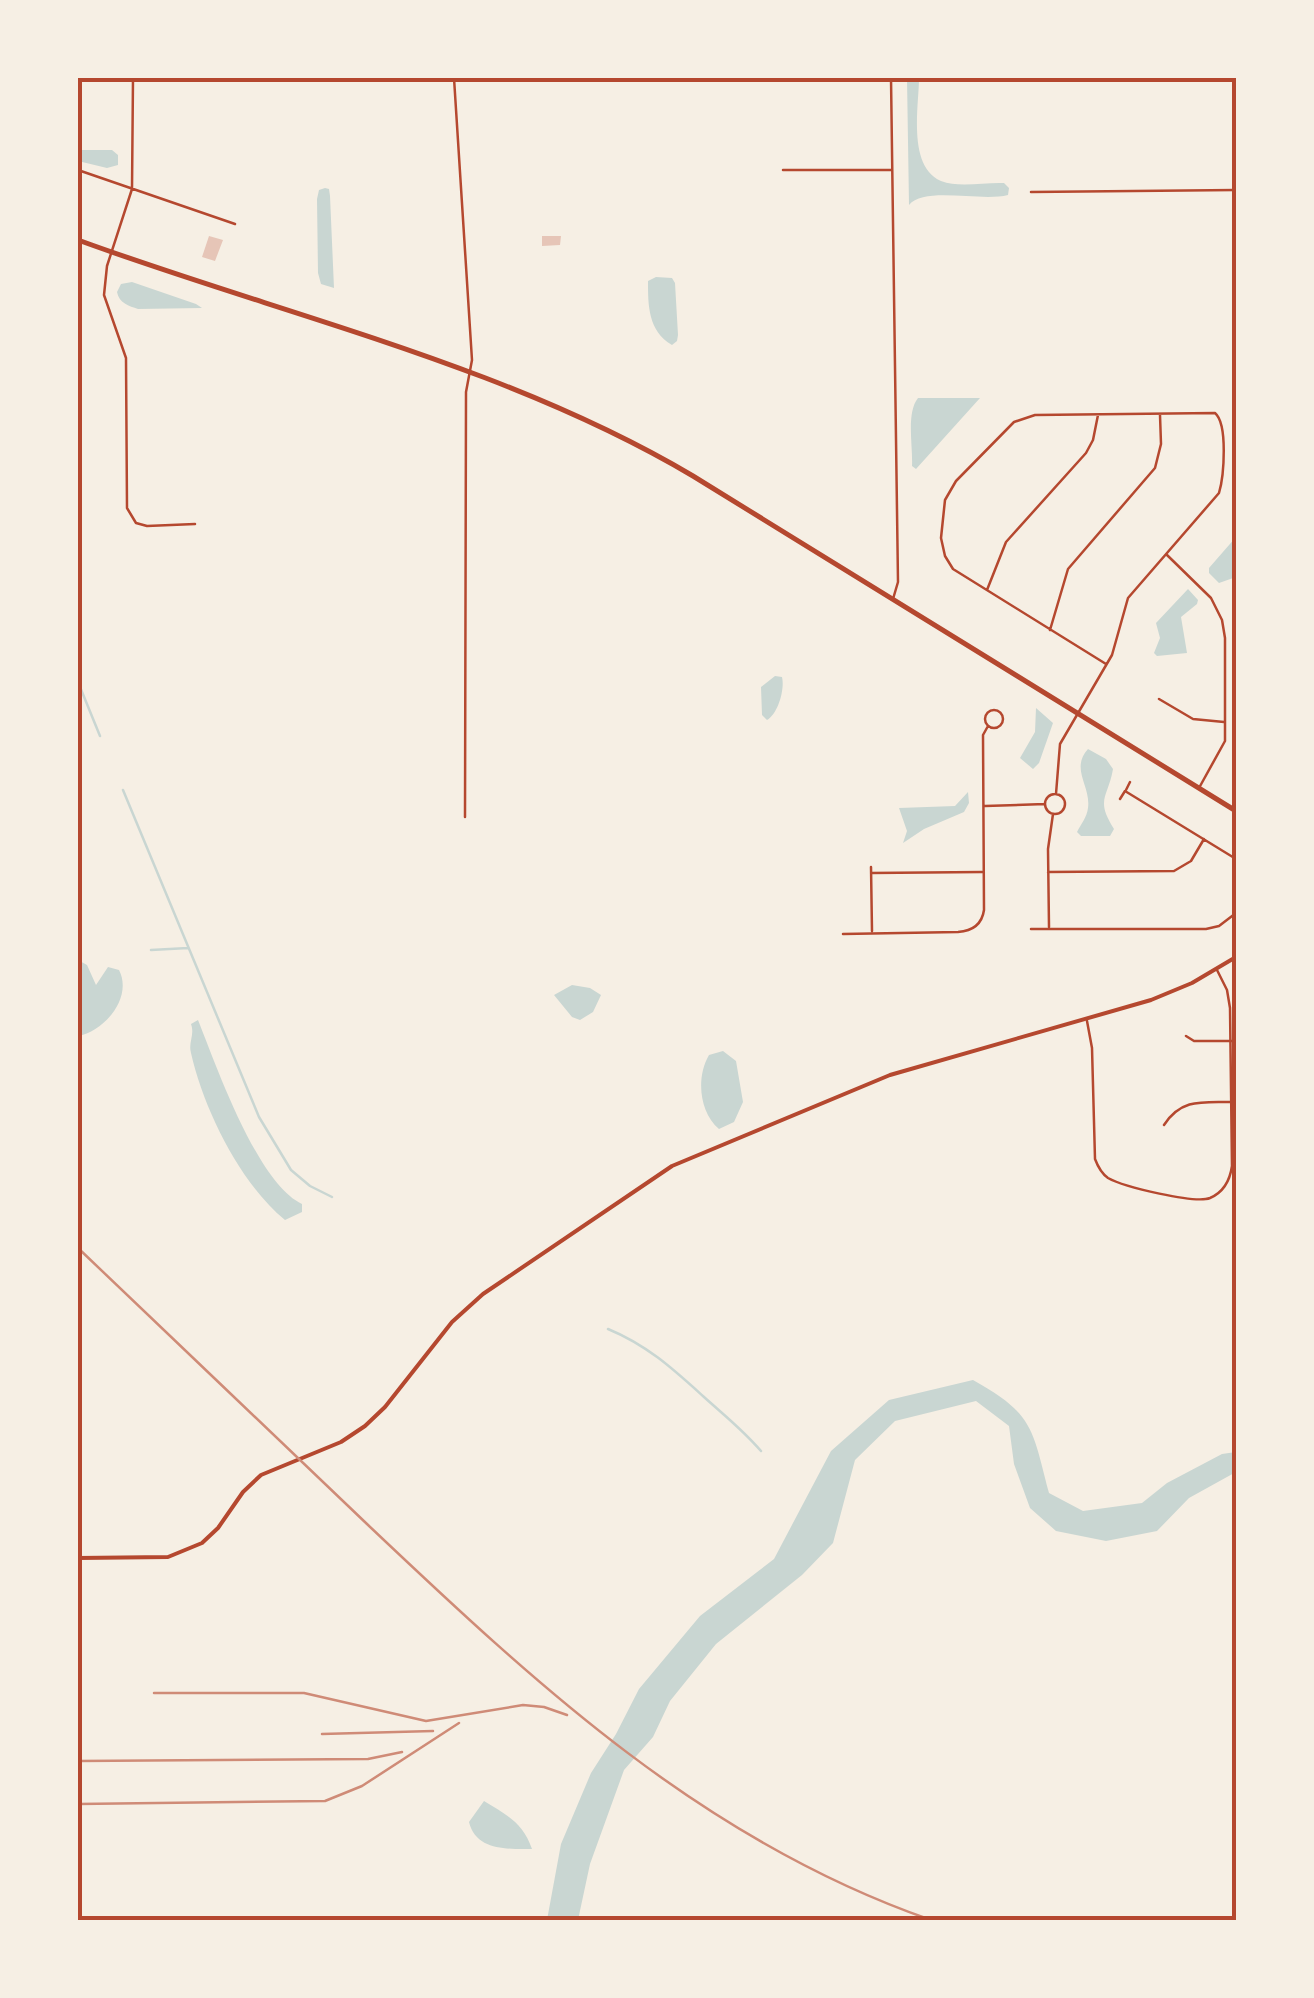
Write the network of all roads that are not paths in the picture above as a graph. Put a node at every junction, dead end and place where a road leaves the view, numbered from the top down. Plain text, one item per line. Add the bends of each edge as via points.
1 (133, 78) edge
2 (454, 78) edge
3 (892, 78) edge
4 (78, 170) edge
5 (783, 170) dead end
6 (892, 170) junction
7 (132, 189) junction
8 (1236, 190) edge
9 (1031, 192) dead end
10 (235, 224) dead end
11 (78, 240) edge
12 (112, 253) junction
13 (470, 374) junction
14 (1160, 413) junction
15 (1098, 414) junction
16 (195, 524) dead end
17 (1166, 554) junction
18 (987, 590) junction
19 (893, 599) junction
20 (1050, 630) junction
21 (1106, 664) junction
22 (1159, 699) dead end
23 (1078, 714) junction
24 (1226, 722) junction
25 (988, 726) dead end
26 (1130, 782) dead end
27 (1199, 788) junction
28 (1125, 791) junction
29 (1056, 794) junction
30 (1120, 798) dead end
31 (1045, 804) junction
32 (983, 806) junction
33 (1236, 810) edge
34 (1053, 814) junction
35 (465, 817) dead end
36 (1204, 838) junction
37 (1236, 858) edge
38 (984, 872) junction
39 (1048, 872) junction
40 (1236, 913) edge
41 (1031, 929) dead end
42 (1049, 929) junction
43 (872, 933) junction
44 (843, 934) dead end
45 (1236, 957) edge
46 (1216, 969) junction
47 (1086, 1020) junction
48 (1186, 1036) dead end
49 (1234, 1041) edge
50 (1231, 1102) junction
51 (1164, 1125) dead end
52 (1234, 1145) edge
53 (1225, 1186) junction
54 (1231, 1191) dead end
55 (78, 1558) edge

1 - 7 street
2 - 13 street
3 - 6 street
4 - 7 street
5 - 6 street
6 - 19 street via 898,582
7 - 10 street
7 - 12 street
8 - 9 street
11 - 12 main road
12 - 13 main road
12 - 16 street via 104,296 126,358 130,516 147,526
13 - 19 main road via 632,441
13 - 35 street
14 - 15 street
14 - 17 street via 1213,413 1222,423 1219,493
14 - 20 street via 1156,468 1068,569
15 - 18 street via 1090,446 1006,542
15 - 18 street via 1014,422 944,500 944,556 961,576
17 - 21 street via 1128,598
17 - 24 street via 1219,611
18 - 20 street
19 - 23 main road
20 - 21 street
21 - 23 street
22 - 24 street via 1193,719
23 - 27 main road
23 - 29 street via 1060,744
24 - 27 street via 1223,748
25 - 32 street
26 - 28 street
27 - 33 main road
28 - 30 street
28 - 36 street
29 - 31 street
29 - 34 street via 1065,805
31 - 32 street
31 - 34 street
32 - 38 street
34 - 39 street
36 - 37 street
36 - 39 street via 1191,862 1174,871
38 - 43 street via 983,915 970,930
38 - 43 street via 871,870
39 - 42 street
40 - 42 street via 1206,929
41 - 42 street
43 - 44 street
45 - 46 street
46 - 47 street via 1151,1000
46 - 49 street via 1229,1000
47 - 53 street via 1098,1172 1192,1200 1205,1200
47 - 55 street via 890,1075 684,1160 500,1281 452,1322 365,1426 261,1475 202,1543 168,1556
48 - 49 street
49 - 50 street
50 - 51 street via 1186,1104
50 - 52 street
52 - 53 street
53 - 54 street

